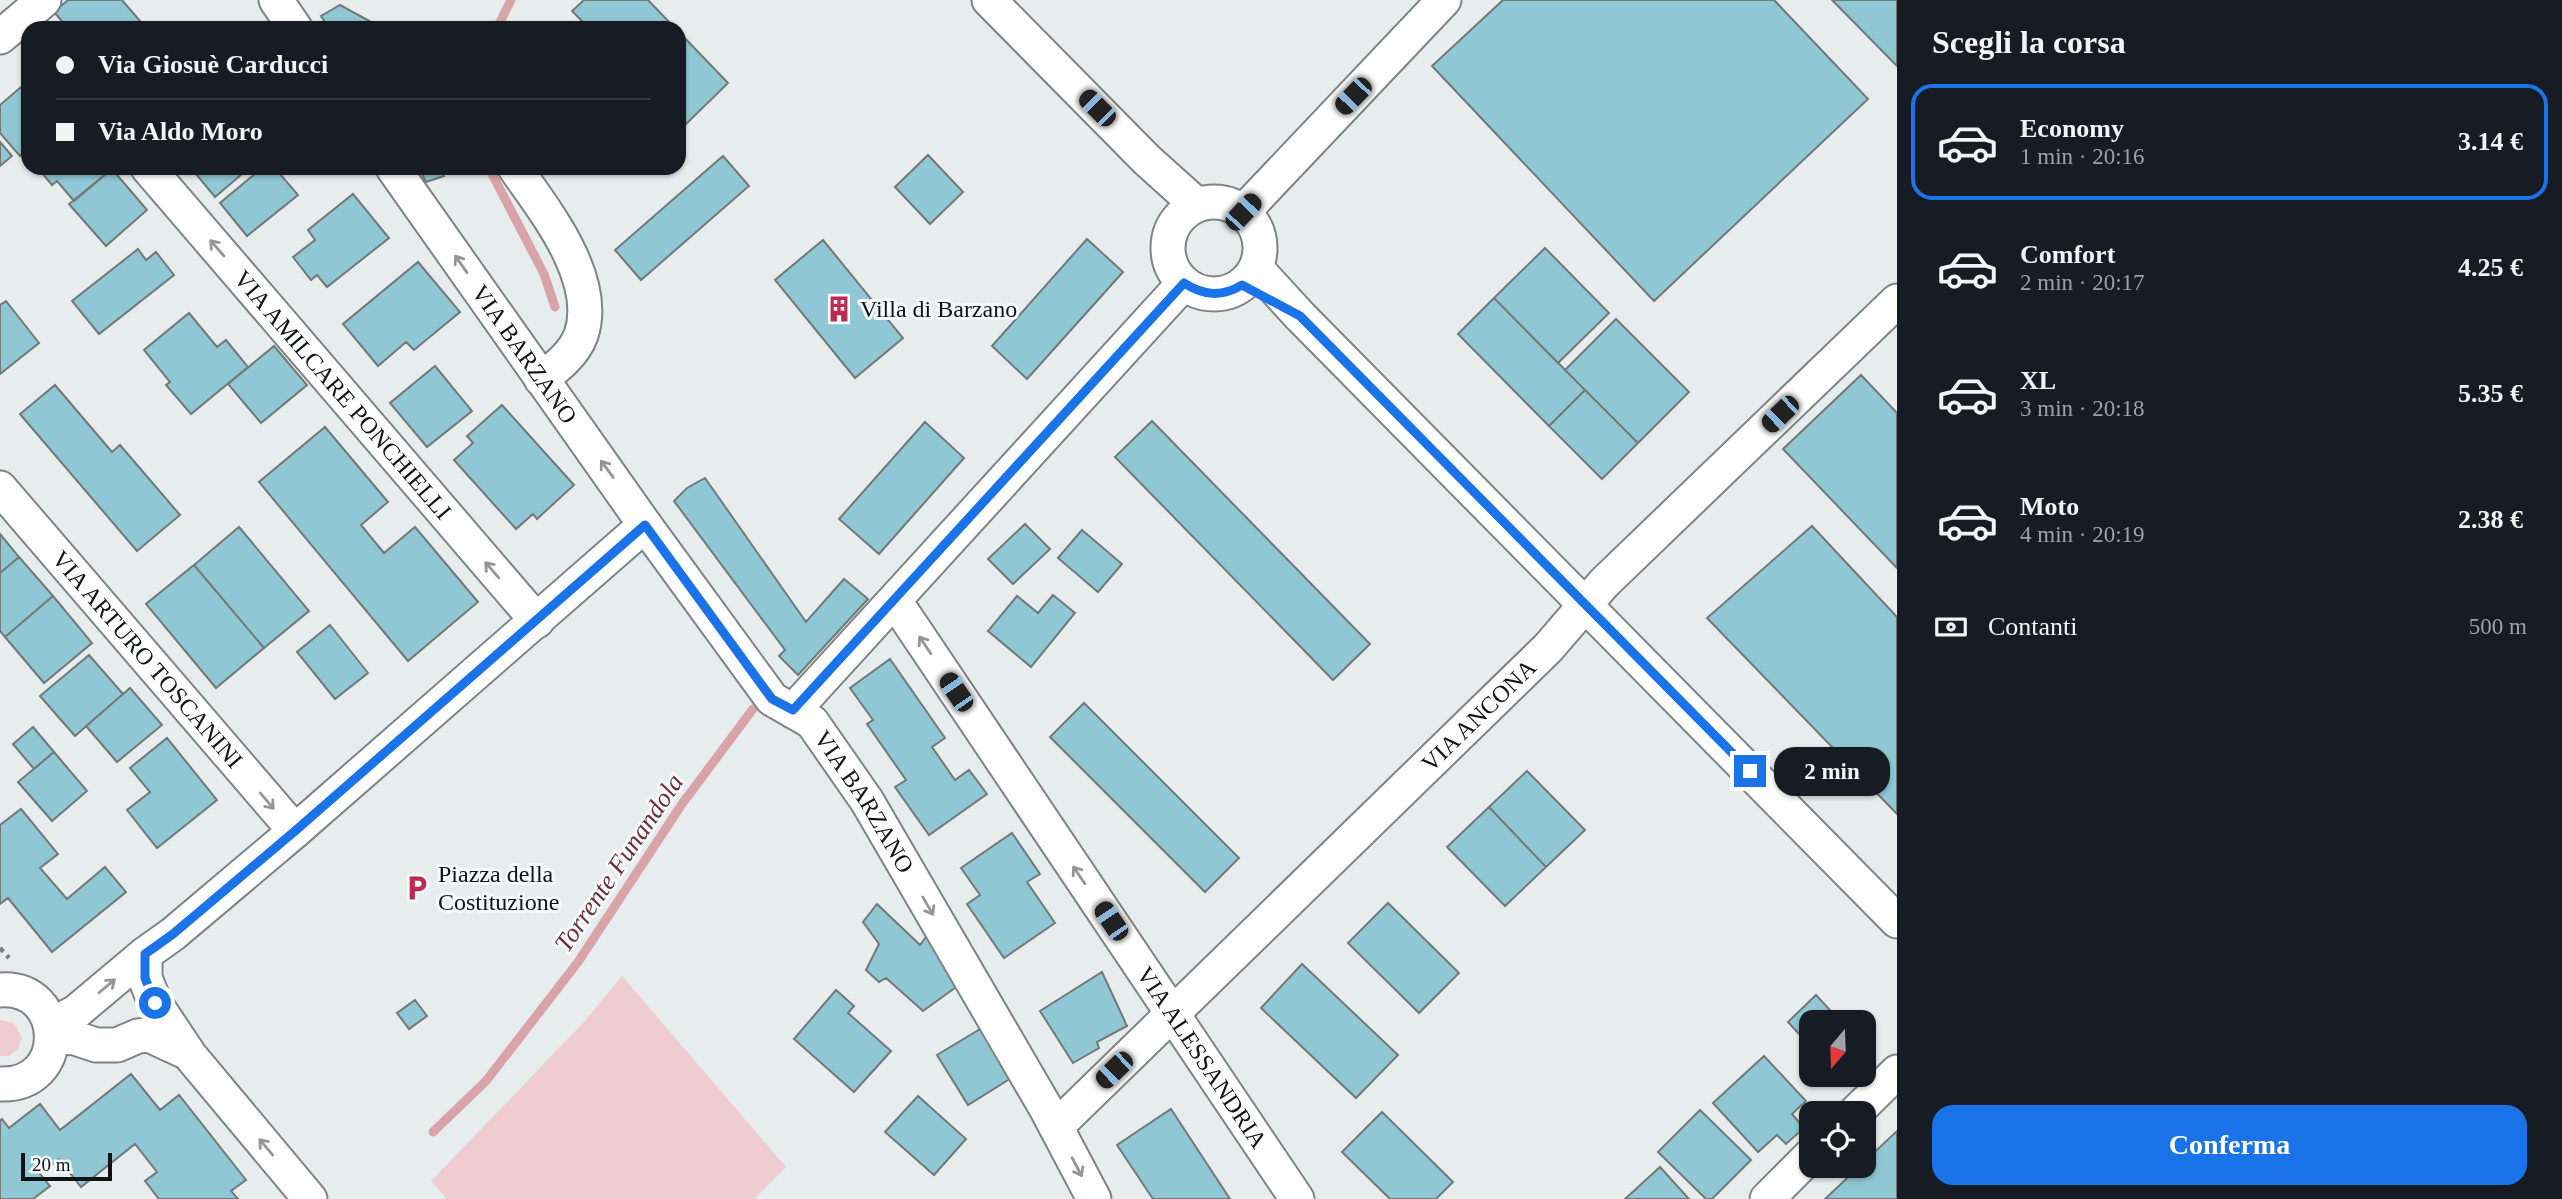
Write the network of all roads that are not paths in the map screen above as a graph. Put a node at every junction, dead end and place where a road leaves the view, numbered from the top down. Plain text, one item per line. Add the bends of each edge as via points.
1 (275, 0) edge
2 (989, 0) edge
3 (1444, 0) edge
4 (290, 21) edge
5 (154, 175) edge
6 (398, 175) edge
7 (520, 175) edge
8 (1243, 212) junction
9 (1186, 215) junction
10 (1249, 276) junction
11 (1184, 283) junction
12 (1897, 301) edge
13 (541, 379) junction
14 (0, 488) edge
15 (645, 525) junction
16 (895, 601) junction
17 (1587, 605) junction
18 (537, 621) junction
19 (793, 710) junction
20 (295, 831) junction
21 (1897, 921) edge
22 (145, 954) junction
23 (7, 983) edge
24 (1172, 1012) junction
25 (52, 1030) junction
26 (188, 1053) junction
27 (1897, 1072) edge
28 (0, 1084) edge
29 (1867, 1101) edge
30 (1056, 1128) junction
31 (1799, 1167) edge
32 (310, 1199) edge
33 (1094, 1199) edge
34 (1297, 1199) edge
35 (1766, 1199) edge

1 - 4 street
2 - 9 street via 1147,160
3 - 8 street
18 -> 5 street, VIA AMILCARE PONCHIELLI
13 -> 6 street, VIA BARZANO
7 - 13 street via 571,252 583,301 580,337 564,362
8 - 9 street via 1213,202
8 - 10 street via 1259,237 1260,253
9 - 11 street via 1170,236 1168,249 1175,273
10 - 11 street via 1233,290 1213,294
10 - 17 street via 1300,316
11 - 16 street
12 - 17 street, VIA ANCONA via 1604,583
15 -> 13 street, VIA BARZANO
14 -> 20 street, VIA ARTURO TOSCANINI
15 - 18 street
15 - 19 street, VIA BARZANO via 772,699
16 - 19 street
24 -> 16 street, VIA ALESSANDRIA
17 - 21 street
17 - 24 street, VIA ANCONA
18 - 20 street
19 -> 30 street, VIA BARZANO via 812,722 867,801
20 - 22 street
25 -> 22 street
22 - 26 street via 145,978 155,1003
23 - 25 street via 45,1011
24 - 30 street, VIA ANCONA
24 - 34 street, VIA ALESSANDRIA
25 - 26 street via 96,1045 117,1045 149,1035
25 - 28 street via 48,1057 36,1074
32 -> 26 street
27 - 29 street
30 -> 33 street, VIA BARZANO
31 - 35 street

